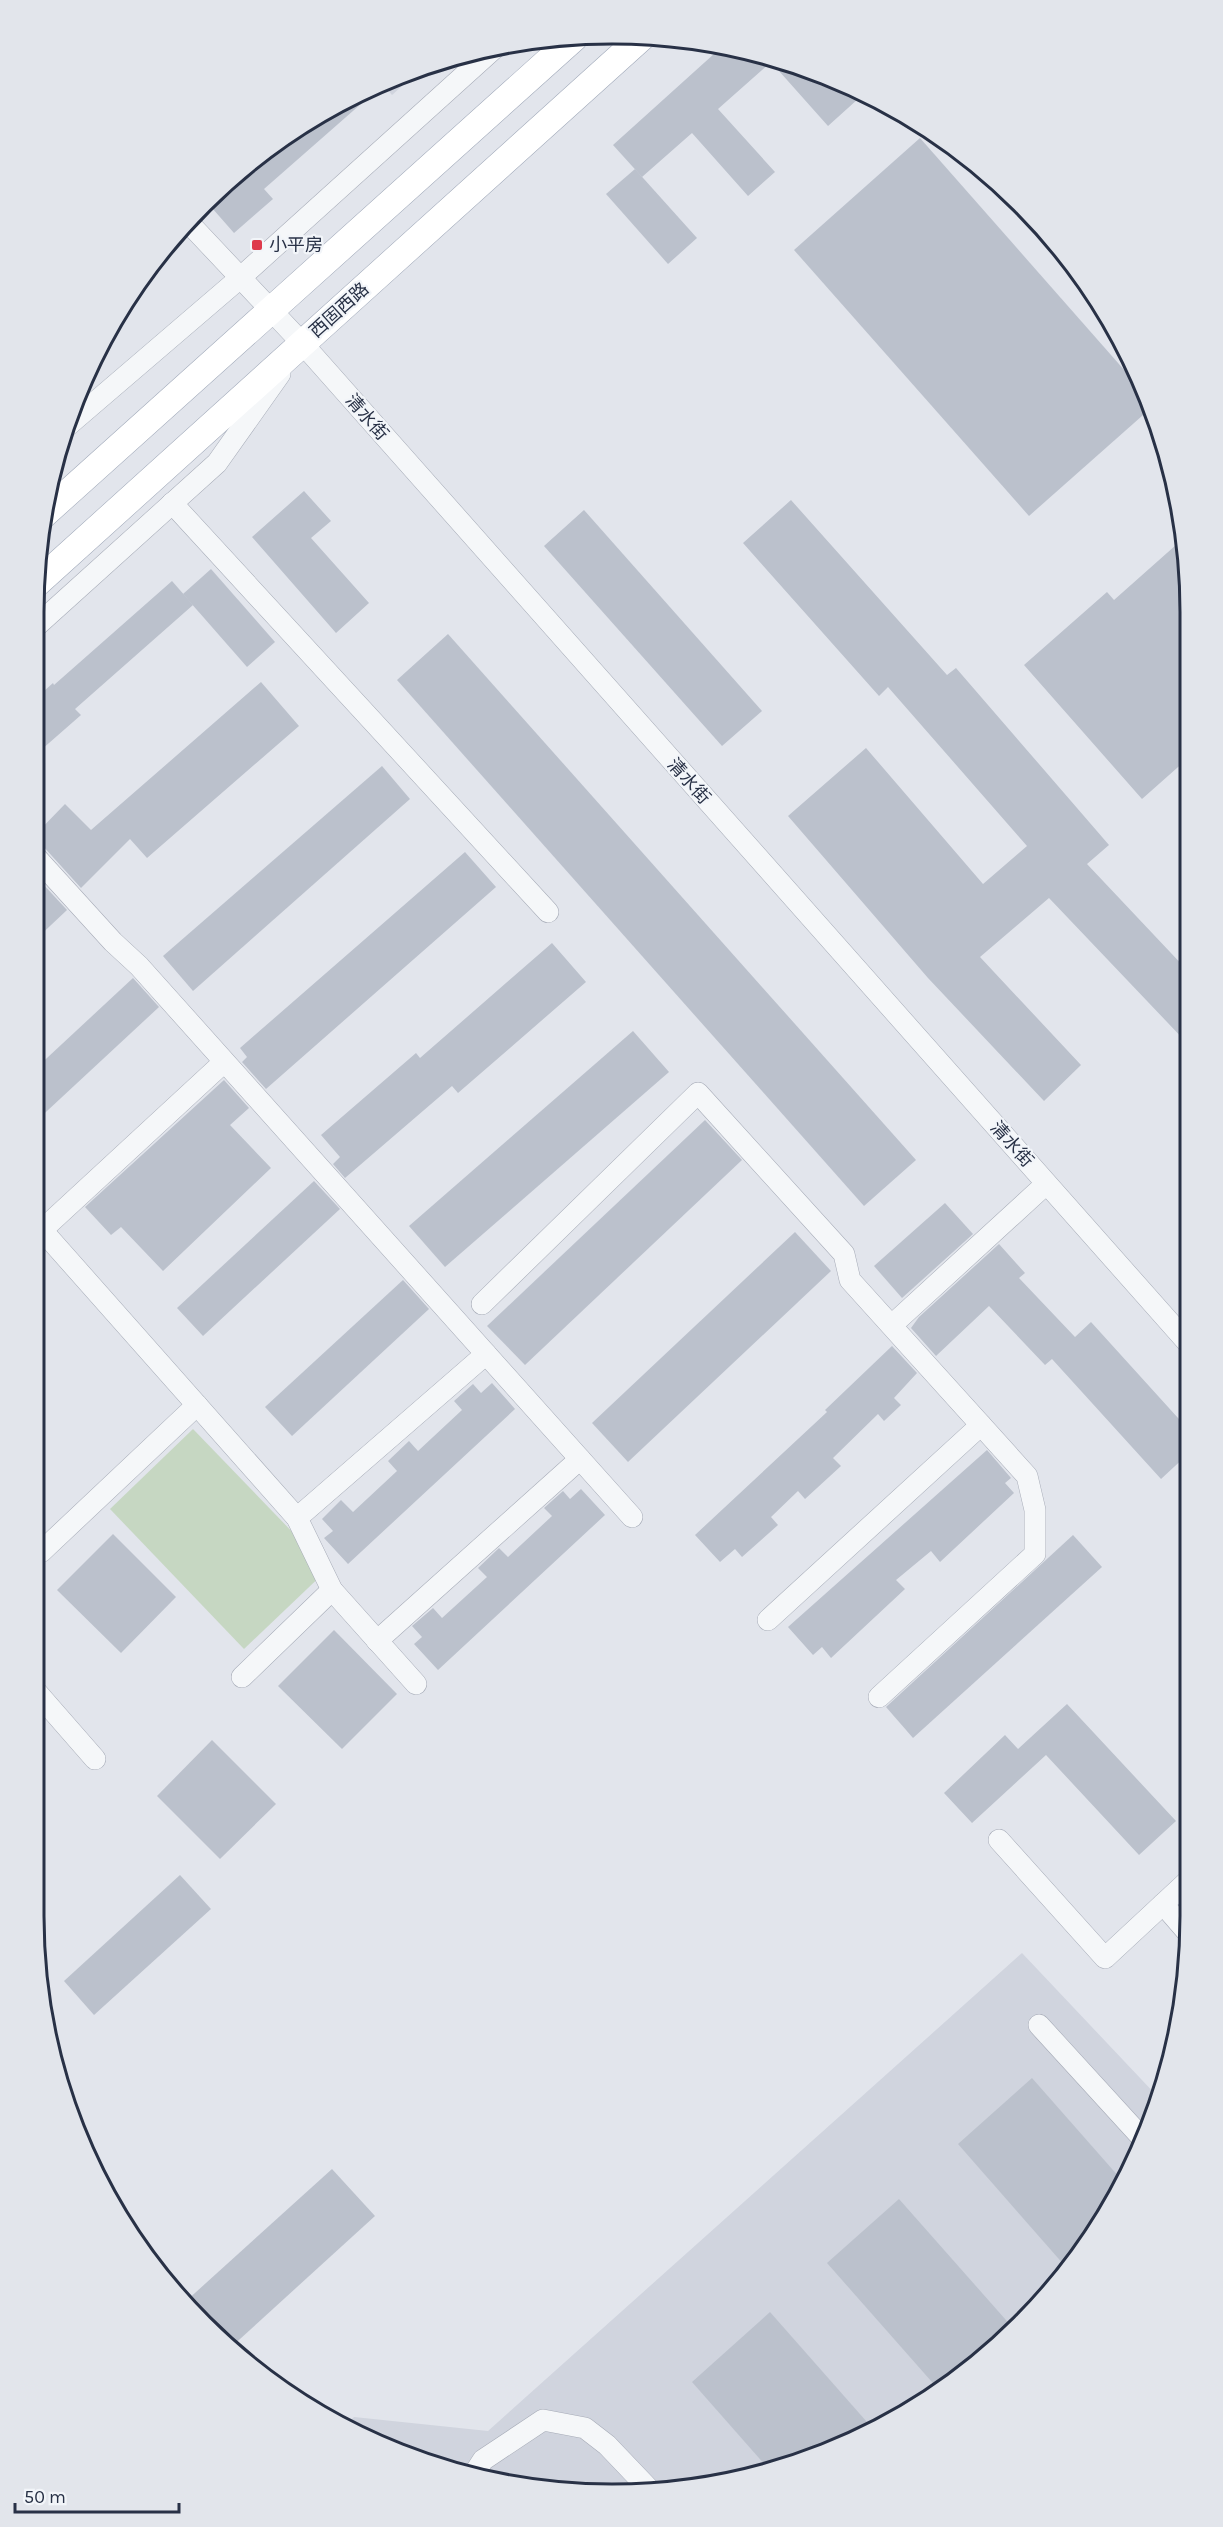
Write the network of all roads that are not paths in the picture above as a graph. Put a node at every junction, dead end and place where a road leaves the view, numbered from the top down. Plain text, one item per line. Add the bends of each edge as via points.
1 (633, 45) edge
2 (565, 46) edge
3 (483, 58) edge
4 (193, 228) edge
5 (240, 278) junction
6 (271, 311) junction
7 (302, 343) junction
8 (79, 416) edge
9 (172, 503) junction
10 (53, 506) edge
11 (45, 576) edge
12 (44, 619) edge
13 (44, 866) edge
14 (548, 912) dead end
15 (224, 1062) junction
16 (1046, 1184) junction
17 (44, 1220) edge
18 (44, 1234) edge
19 (482, 1304) dead end
20 (892, 1325) junction
21 (1180, 1335) edge
22 (486, 1354) junction
23 (197, 1405) junction
24 (981, 1425) junction
25 (580, 1459) junction
26 (297, 1518) junction
27 (632, 1518) dead end
28 (44, 1549) edge
29 (332, 1590) junction
30 (768, 1620) dead end
31 (377, 1641) junction
32 (242, 1677) dead end
33 (416, 1684) dead end
34 (879, 1697) dead end
35 (44, 1701) edge
36 (95, 1759) dead end
37 (999, 1840) dead end
38 (1180, 1888) edge
39 (1163, 1904) junction
40 (1180, 1924) edge
41 (1039, 2025) dead end
42 (1136, 2132) edge
43 (478, 2467) edge
44 (643, 2482) edge

1 - 7 main road, 西固西路
2 - 6 main road
3 - 5 street
4 - 5 street, 清水街
5 - 6 street, 清水街
5 - 8 street
6 - 7 street, 清水街
6 - 10 main road
7 - 9 street via 216,462
7 - 11 main road, 西固西路
7 - 16 street, 清水街
9 - 12 street
9 - 14 street
13 - 15 street
15 - 17 street
15 - 22 street
16 - 20 street
16 - 21 street, 清水街
18 - 23 street
19 - 20 street via 698,1093 844,1254 850,1280
20 - 24 street
22 - 25 street
22 - 26 street
23 - 26 street
23 - 28 street
24 - 30 street
24 - 34 street via 1027,1476 1035,1510 1035,1554
25 - 27 street
25 - 31 street
26 - 29 street
29 - 31 street
29 - 32 street
31 - 33 street
35 - 36 street
37 - 39 street via 1105,1958
38 - 39 street
39 - 40 street
41 - 42 street
43 - 44 street via 483,2460 543,2420 585,2428

